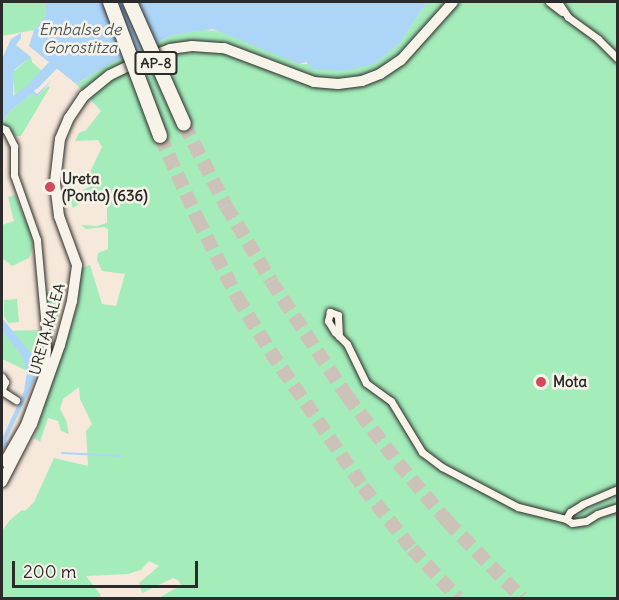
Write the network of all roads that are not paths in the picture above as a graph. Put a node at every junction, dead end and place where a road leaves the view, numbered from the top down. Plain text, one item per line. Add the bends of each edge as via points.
1 (111, 2) edge
2 (130, 2) edge
3 (453, 2) edge
4 (549, 2) edge
5 (558, 2) edge
6 (568, 17) junction
7 (618, 59) edge
8 (184, 124) tunnel mouth
9 (2, 128) edge
10 (160, 136) tunnel mouth
11 (339, 336) dead end
12 (2, 377) edge
13 (2, 390) edge
14 (15, 400) dead end
15 (6, 464) edge
16 (2, 482) edge
17 (618, 489) edge
18 (618, 507) edge
19 (566, 519) junction

1 - 10 highway, AP-8, bridge
2 - 8 highway, AP-8, bridge
3 - 15 street, URETA KALEA via 401,60 362,81 314,82 224,48 192,46 139,61 110,75 84,96 60,139 56,182 57,208 77,265 72,302 32,424
4 - 6 street
5 - 6 street
6 - 7 street
9 - 15 street, URETA KALEA via 14,146 14,175 37,240 47,350 45,368
11 - 19 street via 366,383 392,400 422,452 442,467 518,507
12 - 13 street, URETA KALEA
13 - 14 street, URETA KALEA
15 - 16 street, URETA KALEA
17 - 19 street via 583,504
18 - 19 street via 586,521 572,523

